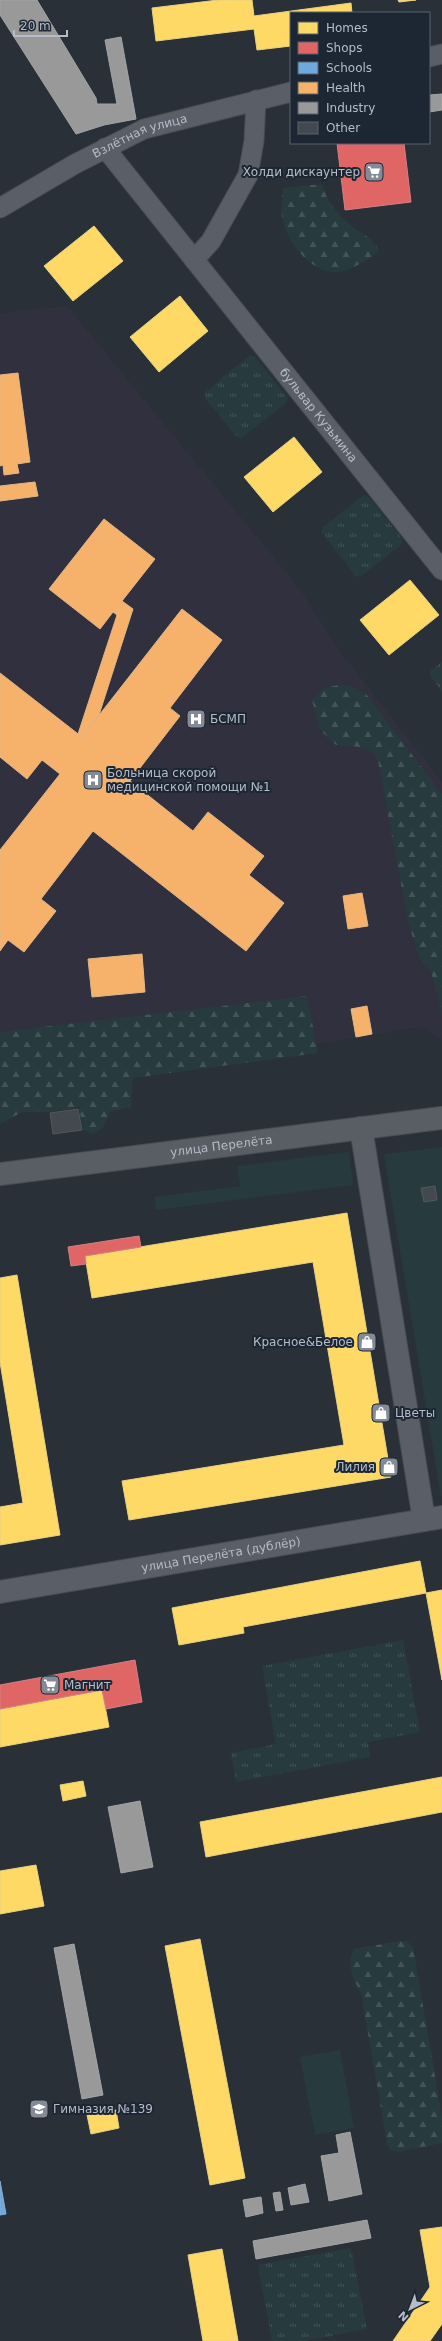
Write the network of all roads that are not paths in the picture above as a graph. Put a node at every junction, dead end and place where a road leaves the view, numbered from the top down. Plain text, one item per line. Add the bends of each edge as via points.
1 (442, 54) edge
2 (430, 57) edge
3 (290, 92) edge
4 (256, 100) junction
5 (105, 148) junction
6 (0, 208) edge
7 (194, 260) junction
8 (442, 570) edge
9 (442, 1118) edge
10 (361, 1128) junction
11 (0, 1174) edge
12 (433, 1519) edge
13 (0, 1592) edge

1 - 2 street
3 - 4 street, Взлётная улица
4 - 5 street, Взлётная улица via 144,129
4 - 7 street via 254,141 248,175 211,241
5 - 6 street, Взлётная улица
5 - 7 street, бульвар Кузьмина
7 - 8 street, бульвар Кузьмина
9 - 10 main road, улица Перелёта
10 - 11 main road, улица Перелёта
10 - 12 street
12 - 13 street, улица Перелёта (дублёр)

